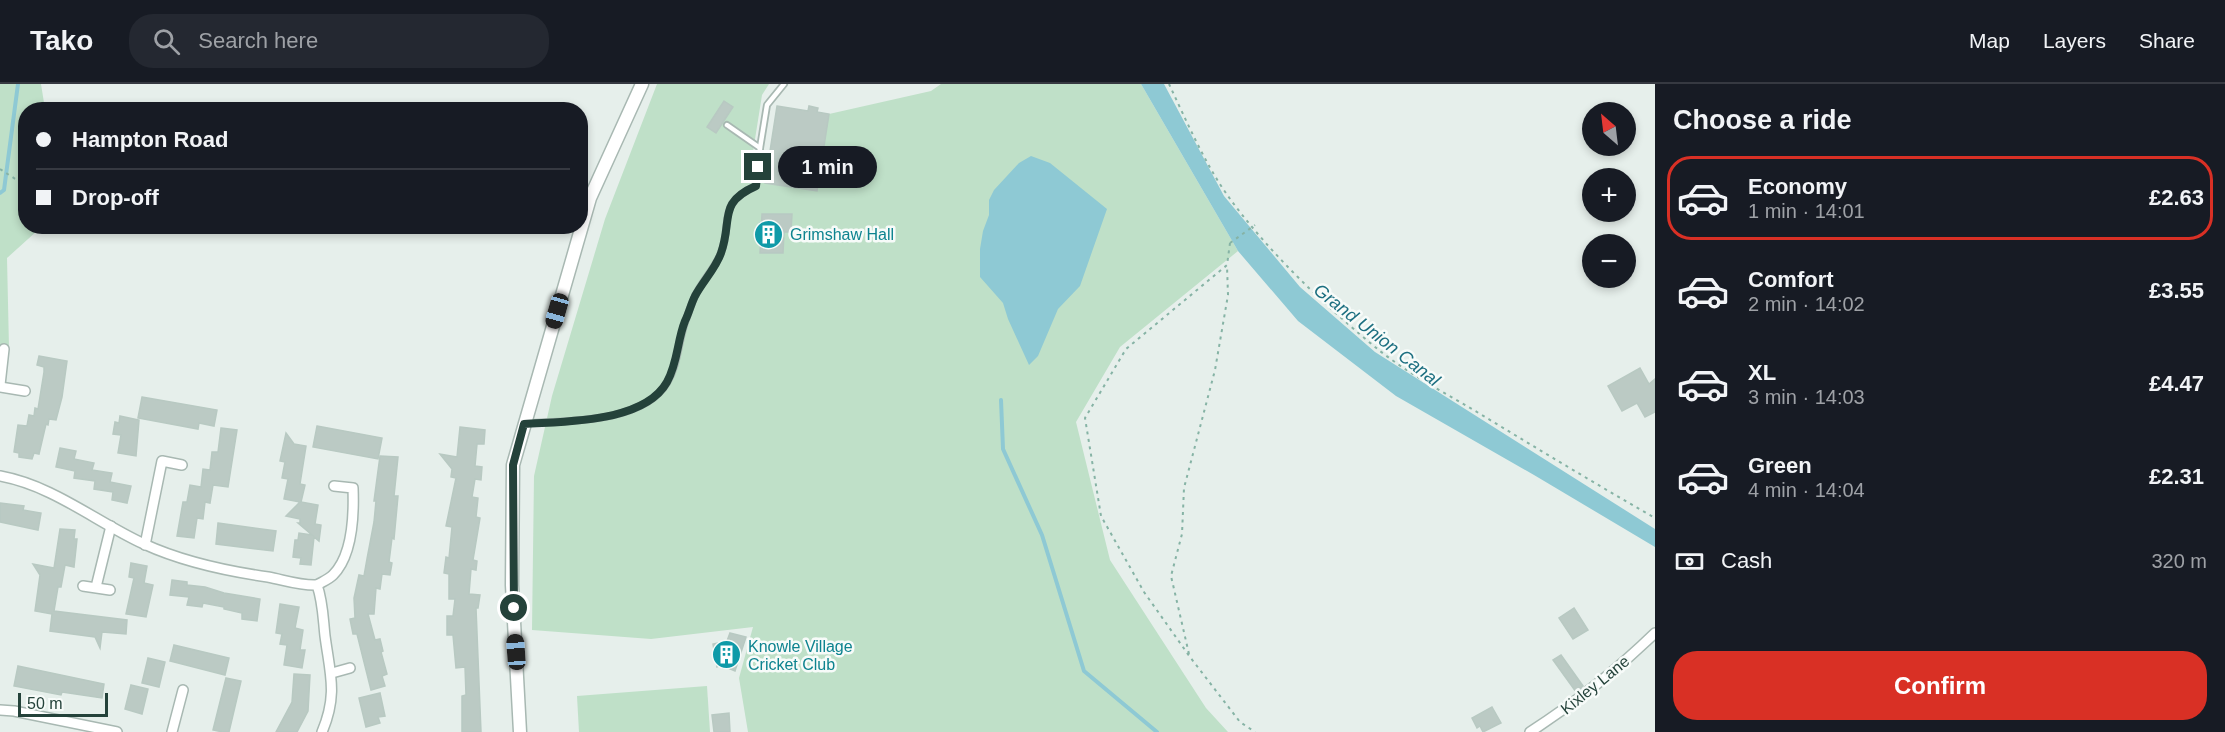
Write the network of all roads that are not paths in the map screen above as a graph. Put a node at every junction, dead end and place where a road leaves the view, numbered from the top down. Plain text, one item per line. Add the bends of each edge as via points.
1 (642, 84) edge
2 (784, 84) edge
3 (727, 125) dead end
4 (760, 148) junction
5 (588, 205) edge
6 (579, 234) edge
7 (4, 349) dead end
8 (0, 386) edge
9 (25, 391) dead end
10 (524, 424) junction
11 (183, 465) dead end
12 (0, 476) edge
13 (334, 486) dead end
14 (111, 526) junction
15 (145, 544) junction
16 (317, 585) junction
17 (83, 586) dead end
18 (96, 587) junction
19 (110, 590) dead end
20 (1655, 633) edge
21 (350, 668) dead end
22 (332, 673) junction
23 (183, 690) dead end
24 (0, 710) edge
25 (117, 732) edge
26 (172, 732) edge
27 (322, 732) edge
28 (520, 732) edge
29 (1530, 732) edge

1 - 5 street
2 - 4 lane via 767,105
3 - 4 lane
4 - 10 lane via 756,186 734,199 726,218 721,254 695,296 666,384 640,405 600,419
6 - 10 street
7 - 8 street
8 - 9 street
10 - 28 street via 513,465 512,585
11 - 15 street via 162,461
12 - 14 street via 52,493
13 - 16 street via 353,488 354,520 341,565
14 - 15 street
14 - 18 street
15 - 16 street via 192,562
16 - 22 street
17 - 18 street
18 - 19 street
20 - 29 street, Kixley Lane via 1623,664
21 - 22 street
22 - 27 street via 333,693
23 - 26 street
24 - 25 street

